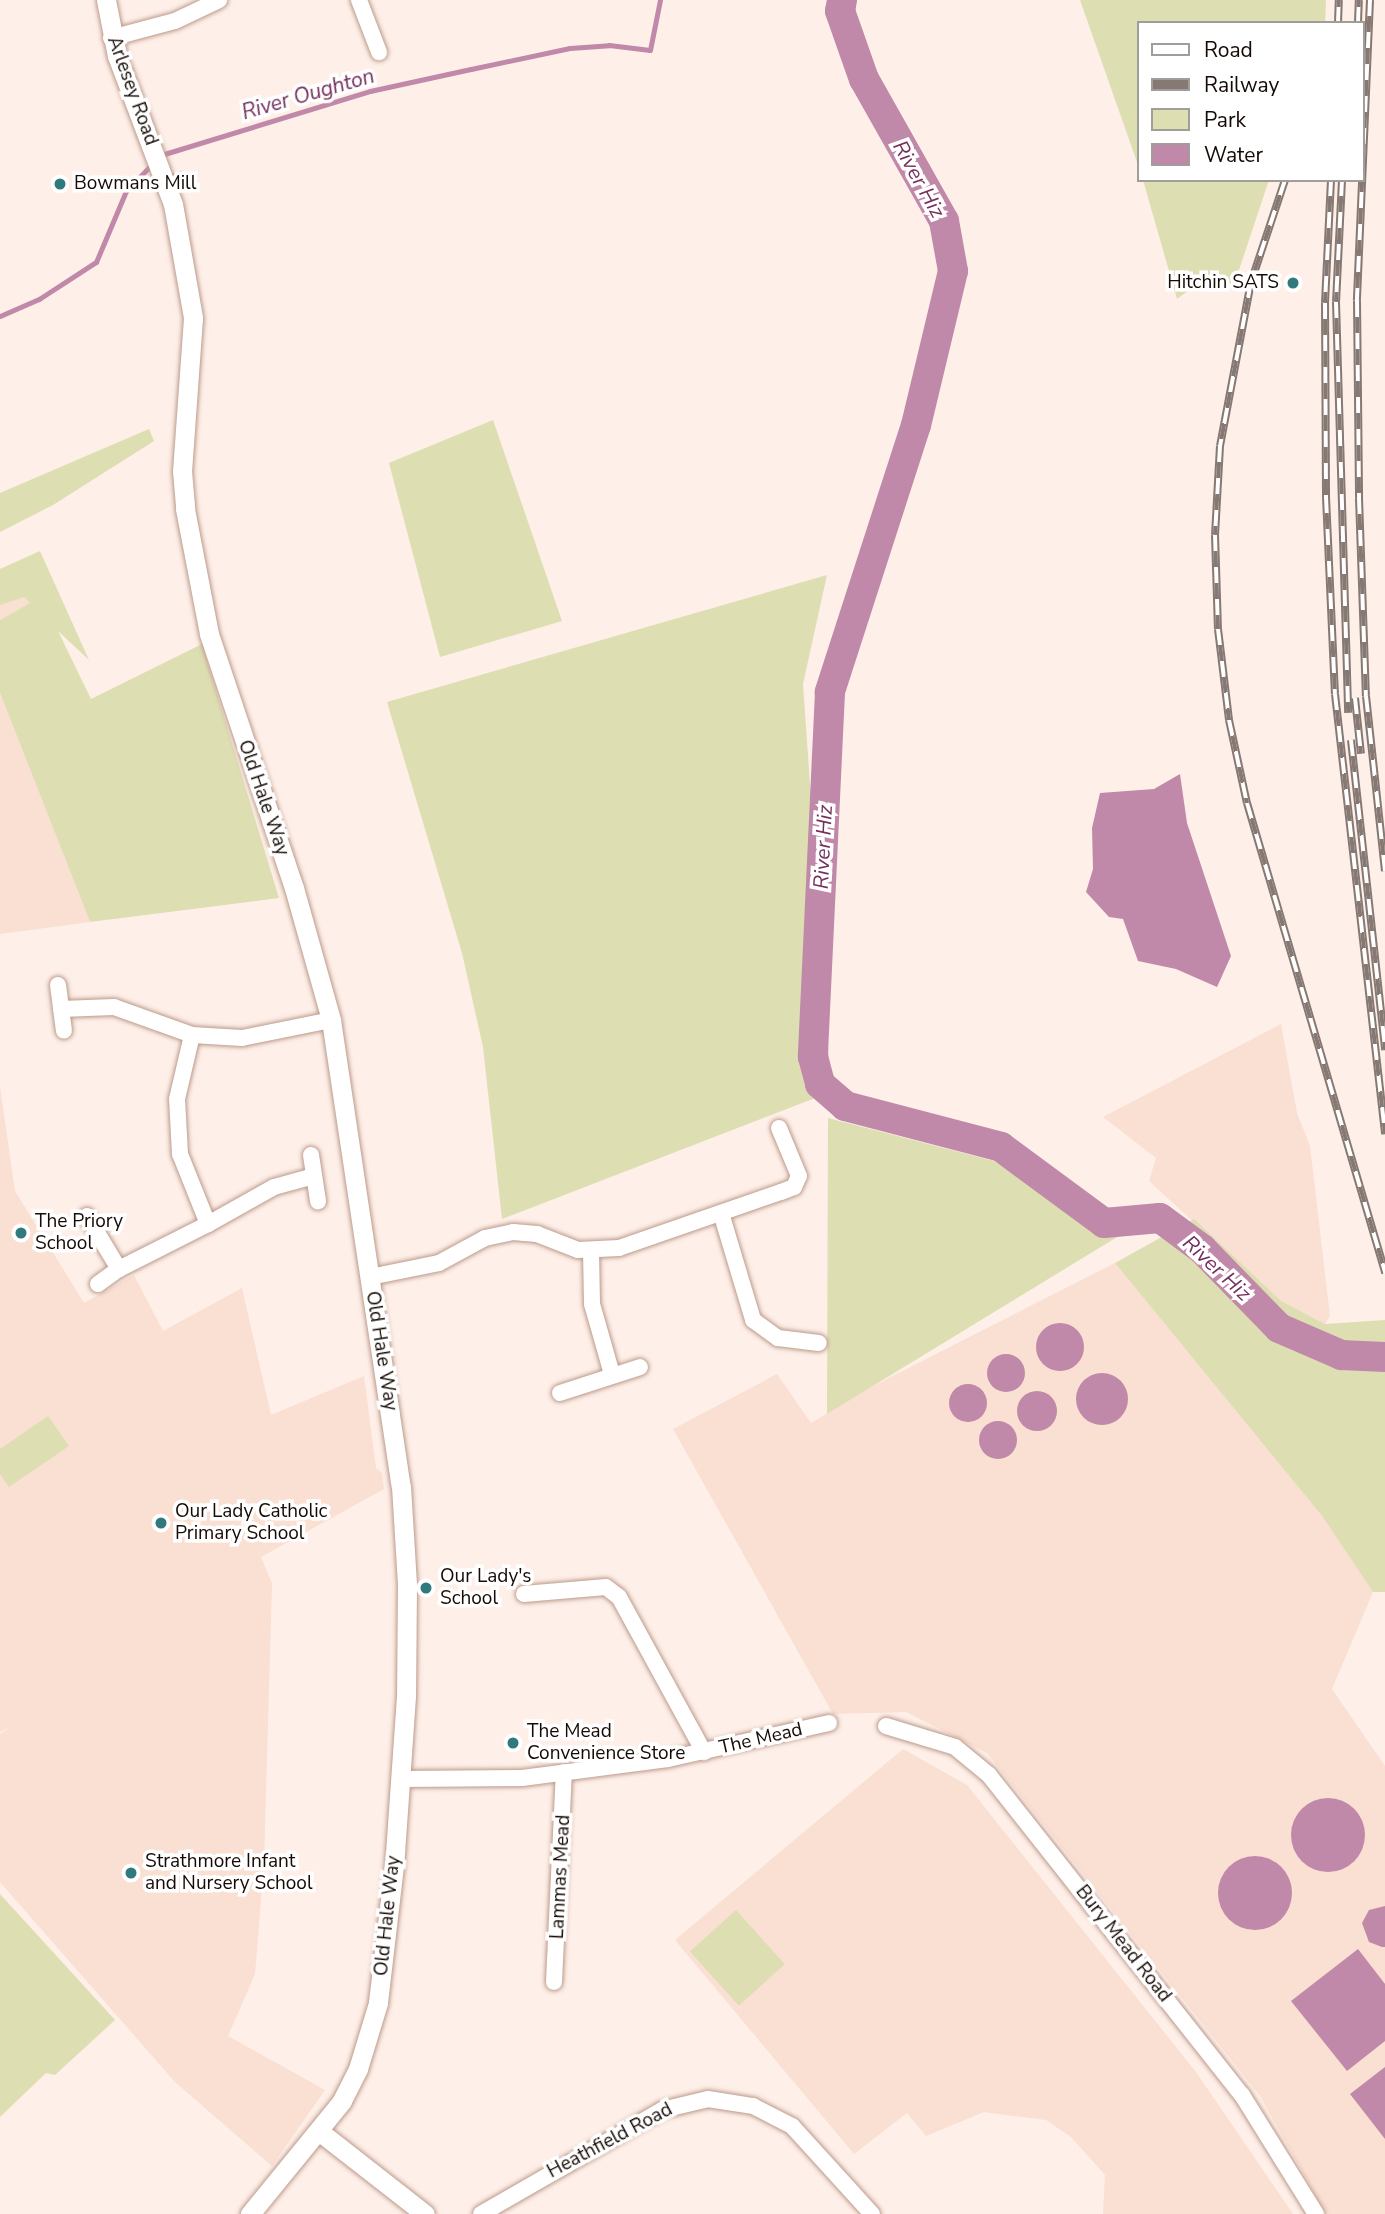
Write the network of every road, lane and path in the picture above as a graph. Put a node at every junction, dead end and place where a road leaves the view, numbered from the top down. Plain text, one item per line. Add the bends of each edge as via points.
1 (106, 0) edge
2 (219, 0) edge
3 (359, 0) edge
4 (111, 38) junction
5 (379, 52) dead end
6 (182, 471) joint
7 (58, 985) dead end
8 (61, 1009) junction
9 (331, 1020) junction
10 (64, 1031) dead end
11 (192, 1035) junction
12 (779, 1128) dead end
13 (311, 1155) dead end
14 (314, 1176) junction
15 (318, 1200) dead end
16 (721, 1213) junction
17 (87, 1216) dead end
18 (208, 1224) junction
19 (591, 1251) junction
20 (119, 1269) junction
21 (370, 1277) junction
22 (99, 1284) dead end
23 (819, 1343) dead end
24 (640, 1367) dead end
25 (612, 1374) junction
26 (560, 1392) dead end
27 (524, 1594) dead end
28 (829, 1723) dead end
29 (887, 1726) dead end
30 (704, 1752) junction
31 (564, 1772) junction
32 (401, 1779) junction
33 (554, 1983) dead end
34 (320, 2132) junction
35 (250, 2214) edge
36 (425, 2214) edge
37 (481, 2214) edge
38 (872, 2214) edge
39 (1316, 2214) edge

1 - 4 street, Arlesey Road
2 - 4 street via 175,21
3 - 5 street
4 - 6 street, Arlesey Road via 173,204 191,295
6 - 9 street, Old Hale Way via 209,634 294,888
7 - 8 street
8 - 10 street
8 - 11 street via 114,1007
9 - 11 street via 242,1038
9 - 21 street, Old Hale Way
11 - 18 street via 177,1099 177,1134 188,1180
12 - 16 street via 799,1176 794,1187
13 - 14 street
14 - 15 street
14 - 18 street via 274,1187
16 - 19 street via 632,1245
16 - 23 street via 753,1321 778,1338
17 - 20 street
18 - 20 street
19 - 21 street via 537,1234 513,1232 485,1238 439,1263
19 - 25 street via 592,1304
20 - 22 street
21 - 32 street, Old Hale Way via 400,1475 406,1560 408,1632
24 - 25 street
25 - 26 street
27 - 30 street via 606,1587 619,1597
28 - 30 street, The Mead
29 - 39 street, Bury Mead Road via 955,1747 989,1775 1242,2095
30 - 31 street, The Mead
31 - 32 street, The Mead via 491,1780
31 - 33 street, Lammas Mead
32 - 34 street, Old Hale Way via 378,2003 358,2068
34 - 35 street, Old Hale Way
34 - 36 street
37 - 38 street, Heathfield Road via 662,2110 708,2099 753,2106 792,2126

